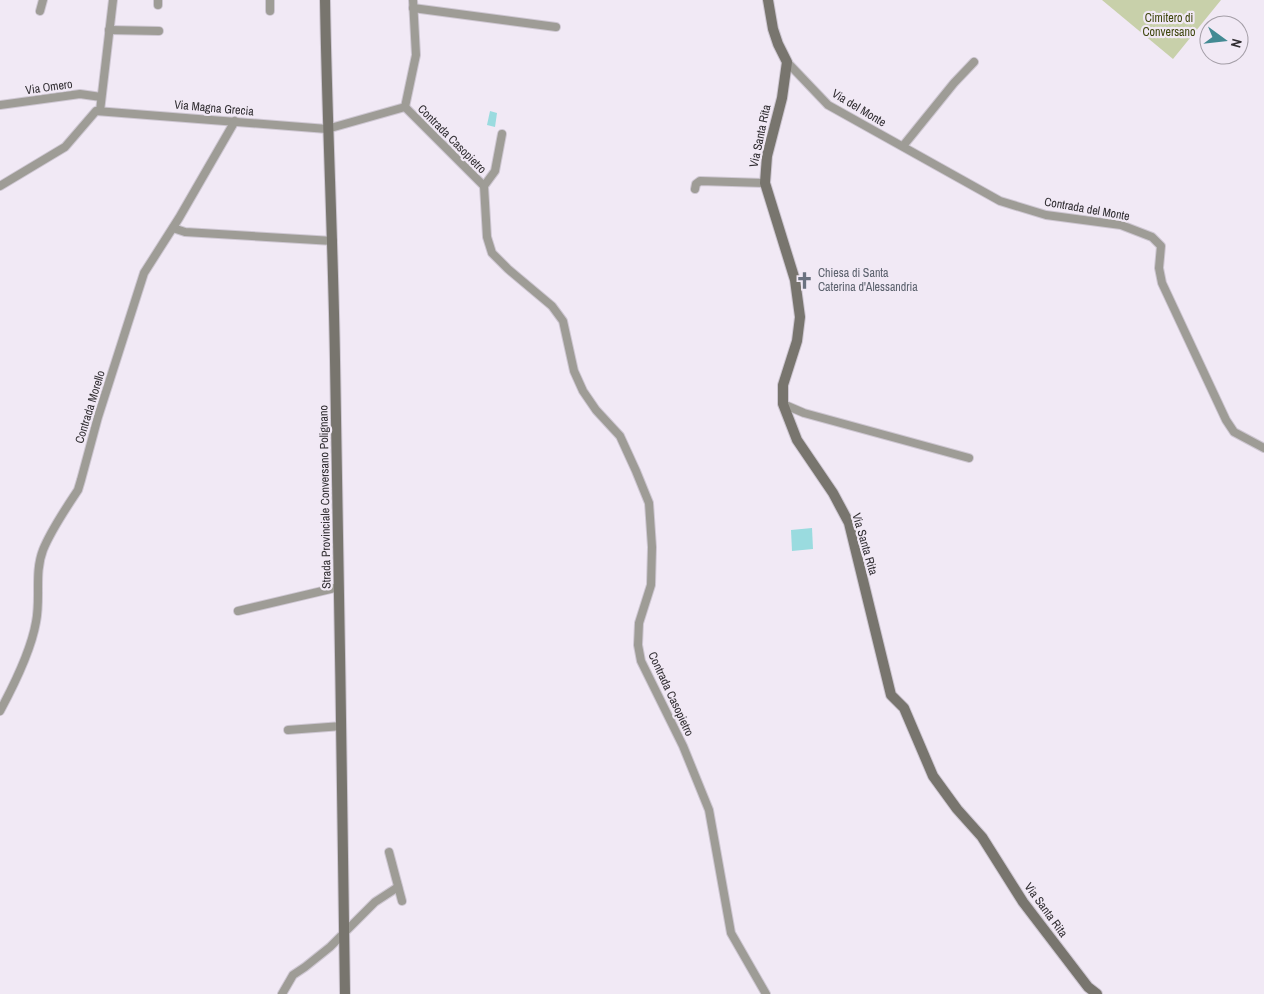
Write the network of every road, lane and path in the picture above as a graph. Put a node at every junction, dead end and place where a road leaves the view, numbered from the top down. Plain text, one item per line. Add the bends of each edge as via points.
1 (43, 0) edge
2 (113, 0) edge
3 (270, 0) edge
4 (325, 0) edge
5 (768, 0) edge
6 (413, 4) edge
7 (270, 10) dead end
8 (40, 11) dead end
9 (556, 28) dead end
10 (109, 30) junction
11 (159, 31) dead end
12 (787, 62) junction
13 (974, 62) dead end
14 (101, 97) junction
15 (0, 105) edge
16 (405, 107) junction
17 (100, 111) junction
18 (235, 121) junction
19 (327, 129) junction
20 (502, 134) dead end
21 (903, 146) junction
22 (765, 183) junction
23 (0, 186) edge
24 (484, 186) junction
25 (695, 189) dead end
26 (173, 228) junction
27 (332, 241) junction
28 (783, 404) junction
29 (1264, 448) edge
30 (969, 458) dead end
31 (338, 587) junction
32 (238, 611) dead end
33 (0, 712) edge
34 (342, 726) junction
35 (288, 730) dead end
36 (389, 852) dead end
37 (398, 887) junction
38 (402, 901) dead end
39 (344, 933) junction
40 (282, 994) edge
41 (345, 994) edge
42 (766, 994) edge
43 (1097, 994) edge

1 - 8 street
2 - 10 street
3 - 7 street
4 - 19 street, Strada Provinciale Conversano Polignano
5 - 12 street via 773,29
6 - 9 street
6 - 16 street via 416,55
10 - 11 street
10 - 14 street
12 - 21 street, Via del Monte via 828,105
12 - 22 street, Via Santa Rita via 782,98 767,156
13 - 21 street
14 - 15 street, Via Omero via 80,94
14 - 17 street
16 - 19 street, Contrada Casopietro
16 - 24 street, Contrada Casopietro
17 - 18 street, Via Magna Grecia
17 - 23 street via 91,115 72,142
18 - 19 street, Via Magna Grecia
18 - 26 street, Contrada Morello
19 - 27 street, Strada Provinciale Conversano Polignano
20 - 24 street via 494,171
21 - 29 street, Contrada del Monte via 1006,203 1046,215 1121,225 1158,241 1162,283 1226,420 1234,432
22 - 25 street via 700,181
22 - 28 street, Via Santa Rita via 795,280 800,317 797,340 783,384
24 - 42 street, Contrada Casopietro via 487,237 492,253 552,306 563,321 582,391 620,436 649,503 651,585 639,623 641,660 683,746 709,810 731,933
26 - 27 street via 184,232
26 - 33 street, Contrada Morello via 144,272 78,490 44,549 39,566 36,624 24,660
27 - 31 street, Strada Provinciale Conversano Polignano
28 - 30 street via 804,413
28 - 43 street, Via Santa Rita via 797,440 849,523 892,695 904,708 933,776 982,837 1041,926 1088,988
31 - 32 street
31 - 34 street, Strada Provinciale Conversano Polignano
34 - 35 street
34 - 39 street, Strada Provinciale Conversano Polignano
36 - 37 street
37 - 38 street
37 - 39 street via 375,902
39 - 40 street via 293,975
39 - 41 street, Strada Provinciale Conversano Polignano

